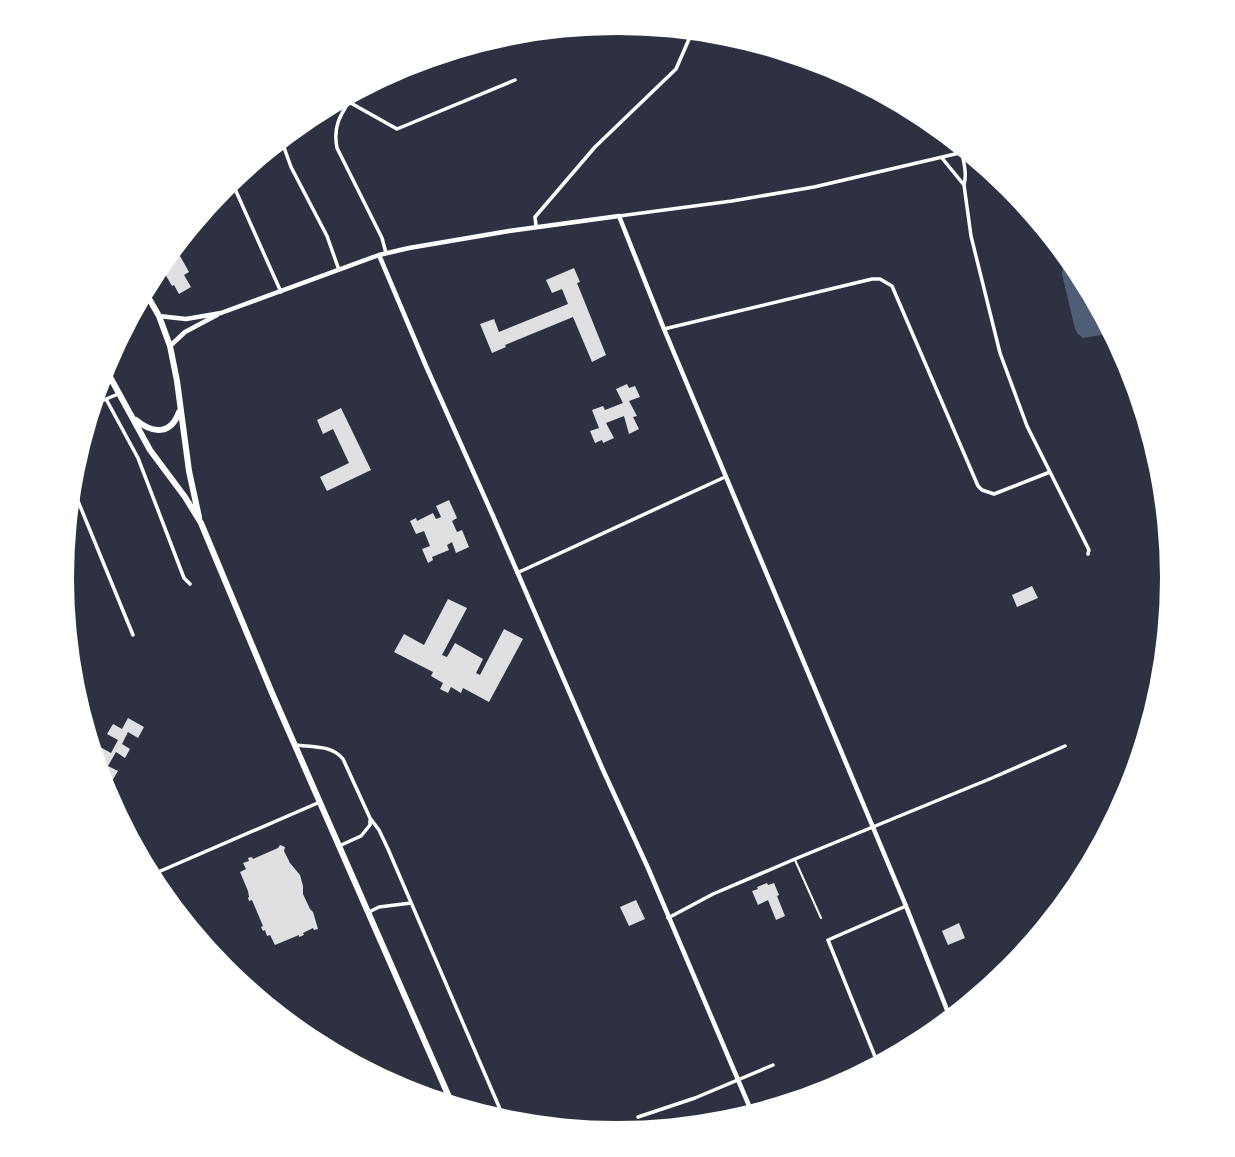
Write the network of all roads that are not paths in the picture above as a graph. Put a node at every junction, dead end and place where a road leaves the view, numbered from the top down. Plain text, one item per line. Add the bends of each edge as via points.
1 (689, 40) edge
2 (514, 80) dead end
3 (353, 104) edge
4 (345, 109) edge
5 (285, 149) edge
6 (957, 154) edge
7 (942, 158) junction
8 (963, 159) edge
9 (964, 185) junction
10 (236, 191) edge
11 (619, 216) junction
12 (536, 226) junction
13 (386, 253) junction
14 (379, 255) junction
15 (339, 271) junction
16 (281, 292) junction
17 (151, 301) edge
18 (221, 313) junction
19 (159, 316) junction
20 (664, 329) junction
21 (170, 346) junction
22 (111, 381) edge
23 (118, 394) junction
24 (107, 399) joint
25 (180, 410) junction
26 (132, 416) junction
27 (1050, 472) junction
28 (727, 476) junction
29 (79, 505) edge
30 (201, 523) junction
31 (1088, 554) dead end
32 (517, 573) junction
33 (190, 584) dead end
34 (133, 635) dead end
35 (295, 745) junction
36 (1065, 746) dead end
37 (320, 803) junction
38 (370, 818) junction
39 (873, 827) junction
40 (339, 846) junction
41 (795, 859) junction
42 (160, 871) edge
43 (411, 903) junction
44 (906, 906) junction
45 (369, 912) junction
46 (668, 918) junction
47 (821, 918) dead end
48 (947, 1011) edge
49 (875, 1057) edge
50 (773, 1065) dead end
51 (737, 1079) junction
52 (447, 1094) edge
53 (749, 1105) edge
54 (500, 1109) edge
55 (638, 1117) dead end

1 - 12 street via 676,69 595,147 534,217
2 - 3 street via 397,129
4 - 13 street via 335,128 337,148
5 - 15 street
6 - 7 street
7 - 9 street
7 - 11 street via 814,187
8 - 9 street
9 - 27 street via 971,236 1000,353
10 - 16 street
11 - 12 street
11 - 20 street
12 - 13 street
13 - 14 street
14 - 15 street
14 - 32 street
15 - 16 street
16 - 18 street
17 - 19 highway
18 - 19 street
18 - 21 street via 185,331
19 - 21 highway
20 - 27 street via 880,279 892,286 978,486 994,494
20 - 28 street
21 - 25 highway
22 - 23 highway
23 - 24 street
23 - 26 highway
24 - 33 street via 138,458
25 - 26 highway via 172,423 160,430 145,427
25 - 30 highway
26 - 30 highway
27 - 31 street
28 - 32 street
28 - 39 street
29 - 34 street
30 - 35 highway
32 - 46 street
35 - 37 highway
35 - 38 street via 338,754
36 - 39 street
37 - 40 highway
37 - 42 street
38 - 40 street via 367,831
38 - 43 street
39 - 41 street
39 - 44 street
40 - 45 highway
41 - 46 street
41 - 47 lane
43 - 45 street
43 - 54 street
44 - 48 street
44 - 49 street via 828,940
45 - 52 highway
46 - 51 street
50 - 51 street
51 - 53 street
51 - 55 street

